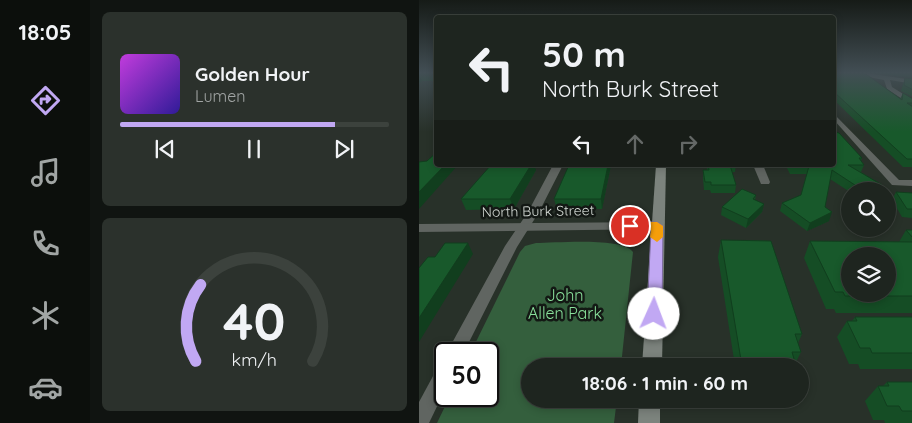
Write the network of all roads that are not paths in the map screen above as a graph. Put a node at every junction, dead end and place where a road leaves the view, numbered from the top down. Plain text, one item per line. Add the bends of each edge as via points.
1 (894, 92) edge
2 (912, 104) edge
3 (836, 119) edge
4 (556, 167) edge
5 (661, 167) edge
6 (759, 167) edge
7 (765, 182) dead end
8 (912, 184) edge
9 (657, 226) junction
10 (523, 227) junction
11 (419, 228) edge
12 (461, 342) edge
13 (652, 358) edge
14 (434, 393) edge
15 (650, 408) edge
16 (419, 422) edge
17 (649, 423) edge

1 - 2 street
3 - 8 street via 848,136 896,183
4 - 10 street
5 - 9 main road
6 - 7 street
9 - 10 street, North Burk Street
9 - 13 main road
10 - 11 street, North Burk Street
10 - 12 street
14 - 16 street
15 - 17 main road

